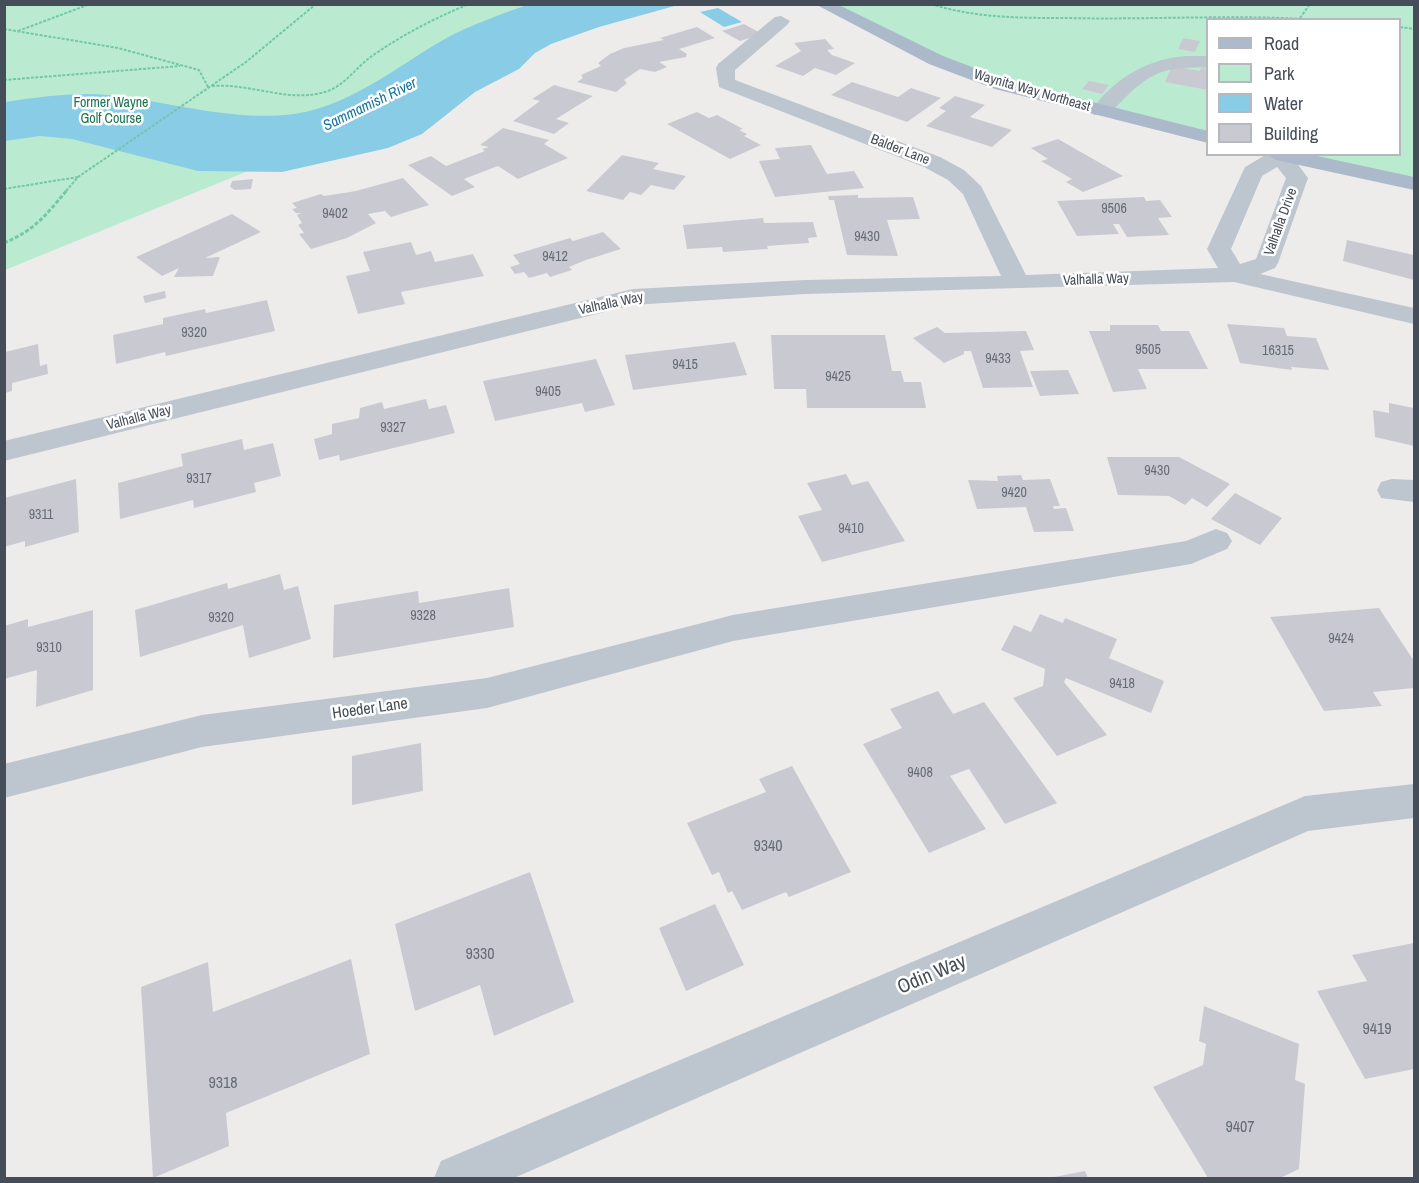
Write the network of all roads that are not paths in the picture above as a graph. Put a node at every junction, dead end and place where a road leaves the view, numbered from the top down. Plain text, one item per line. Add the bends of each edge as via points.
1 (827, 7) edge
2 (781, 21) dead end
3 (1206, 62) edge
4 (1101, 111) junction
5 (1206, 136) edge
6 (1277, 156) edge
7 (1279, 156) edge
8 (1283, 156) edge
9 (1414, 184) edge
10 (1234, 275) junction
11 (1017, 283) junction
12 (1414, 316) edge
13 (4, 452) edge
14 (1216, 541) dead end
15 (4, 781) edge
16 (1414, 801) edge
17 (458, 1179) edge

1 - 4 main road, Waynita Way Northeast via 936,60 1002,85
2 - 11 street, Balder Lane via 725,68 726,83 932,162 956,175 972,191
3 - 4 street via 1172,61 1143,71
4 - 5 main road, Waynita Way Northeast
6 - 10 street via 1253,172 1219,249
7 - 10 street, Valhalla Drive via 1298,178 1266,262
8 - 9 main road
10 - 11 street, Valhalla Way
10 - 12 street
11 - 13 street, Valhalla Way via 805,286 633,297
14 - 15 street, Hoeder Lane via 1191,552 733,628 487,693 202,731
16 - 17 street, Odin Way via 1305,814

